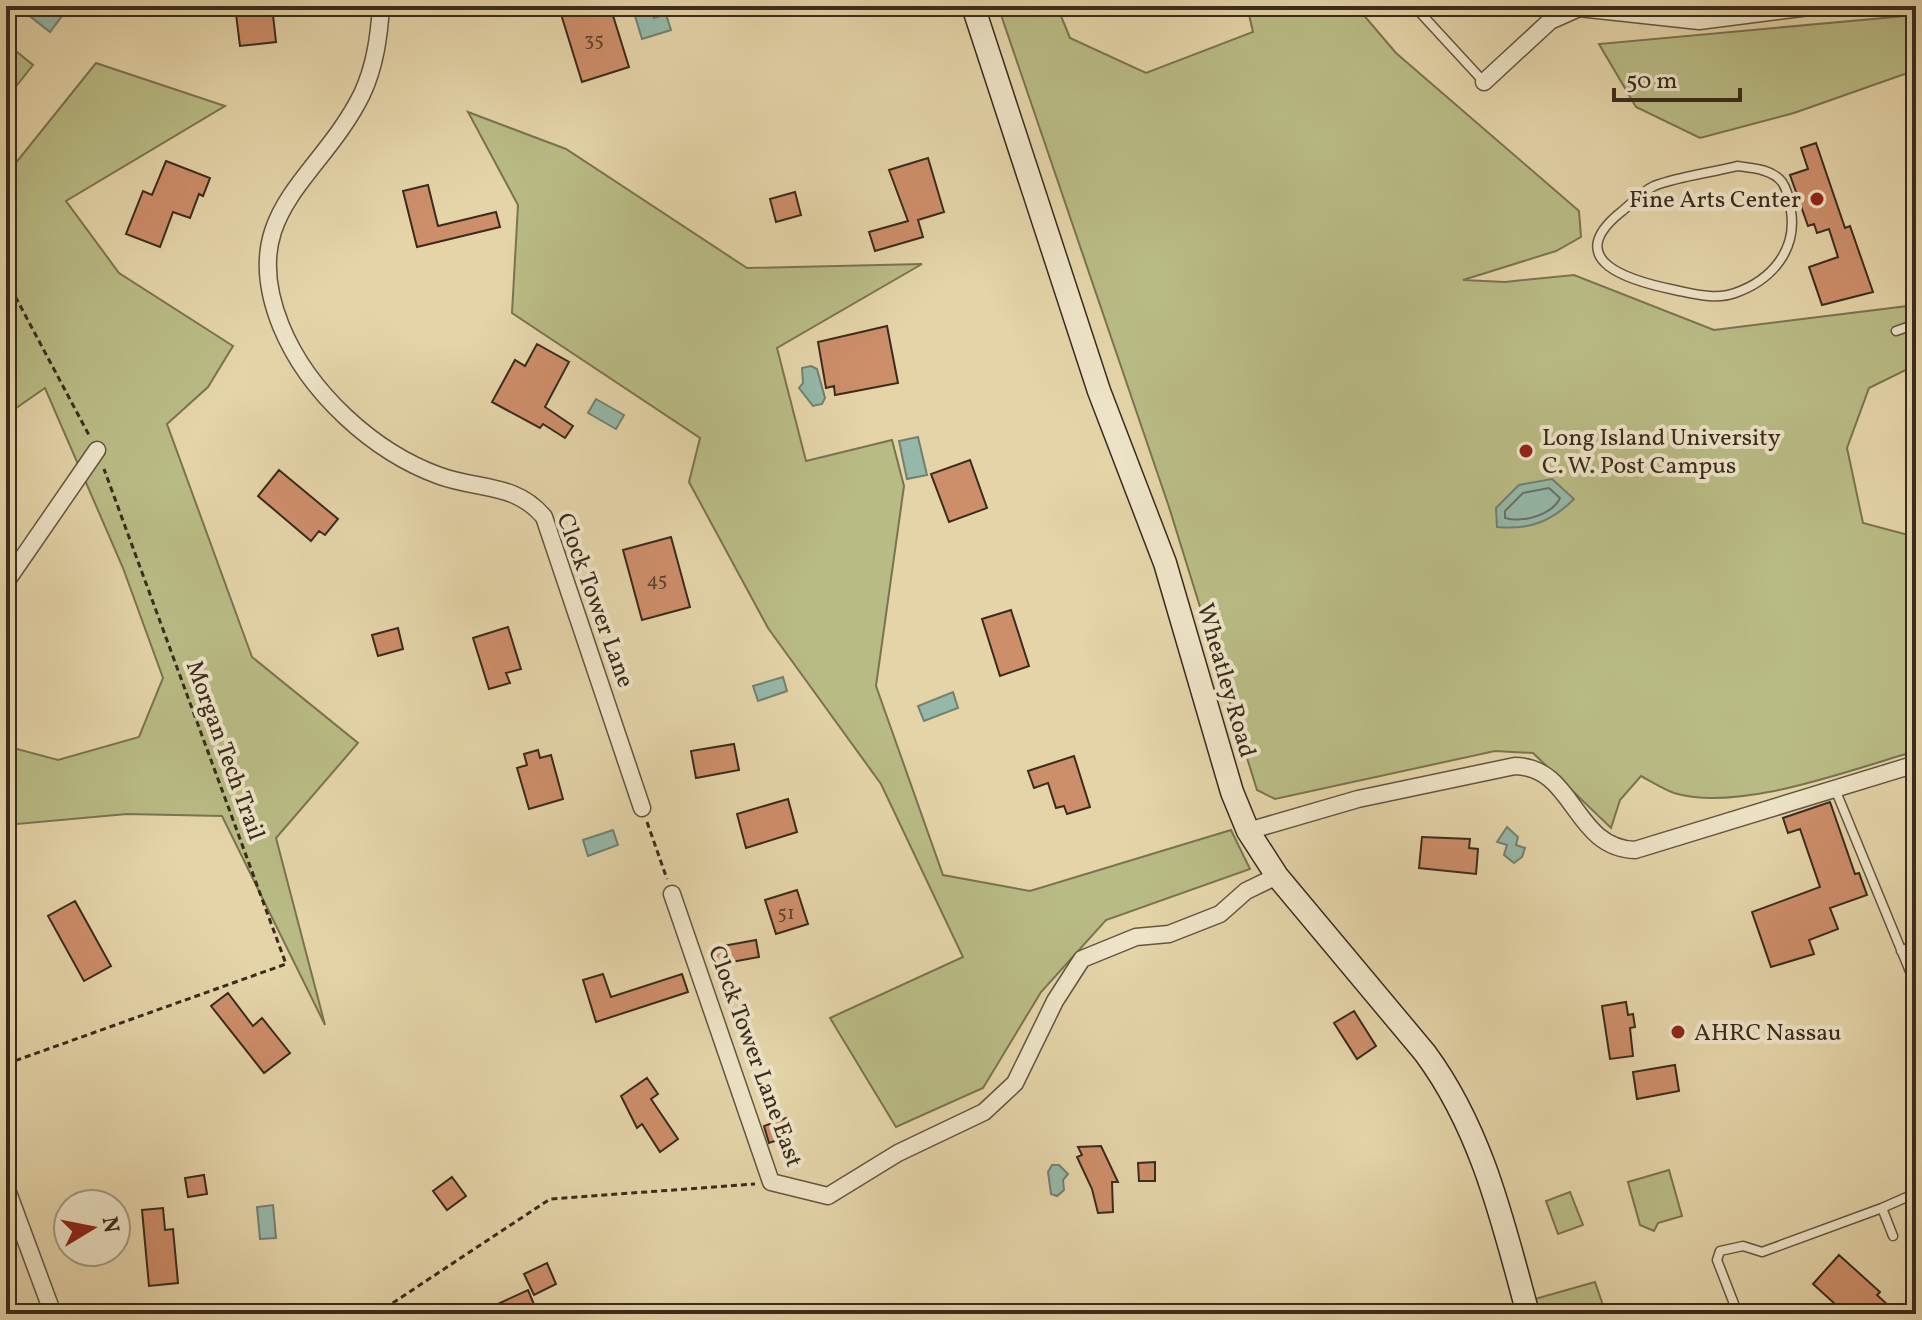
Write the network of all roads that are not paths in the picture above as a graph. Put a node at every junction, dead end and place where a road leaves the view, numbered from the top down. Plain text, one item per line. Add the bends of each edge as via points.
1 (381, 6) edge
2 (973, 6) edge
3 (1414, 6) edge
4 (1817, 6) edge
5 (1484, 82) joint
6 (1600, 229) joint
7 (1916, 324) edge
8 (1896, 331) dead end
9 (97, 450) road end
10 (6, 582) edge
11 (1916, 764) edge
12 (1835, 788) junction
13 (642, 808) road end
14 (1248, 831) junction
15 (1277, 876) junction
16 (672, 894) road end
17 (1916, 944) edge
18 (1901, 951) junction
19 (1916, 986) edge
20 (6, 1187) edge
21 (1916, 1193) edge
22 (1882, 1208) junction
23 (1893, 1236) dead end
24 (53, 1314) edge
25 (1528, 1314) edge
26 (1738, 1314) edge

1 - 13 street, Clock Tower Lane via 375,57 362,94 291,191 276,221 268,272 280,323 313,380 358,428 402,459 439,476 530,500 544,517
2 - 14 main road, Wheatley Road via 1099,391 1165,563
3 - 5 lane
4 - 5 street via 1699,21 1579,8 1550,21
6 - 6 lane via 1596,244 1607,267 1650,285 1706,297 1734,294 1762,279 1784,258 1794,230 1782,182 1765,170 1737,166 1652,187
7 - 8 lane
9 - 10 street
11 - 12 street
12 - 14 street via 1635,850 1600,841 1547,774 1533,766 1358,799
12 - 18 lane
14 - 15 main road, Wheatley Road
15 - 16 street, Clock Tower Lane East via 1246,891 1220,914 1169,934 1136,937 1082,959 1015,1083 984,1112 898,1153 828,1196 771,1182
15 - 25 main road, Wheatley Road via 1441,1075 1473,1130
17 - 18 lane
18 - 19 lane
20 - 24 street
21 - 22 lane
22 - 23 lane
22 - 26 lane via 1762,1252 1743,1246 1720,1251 1717,1260

